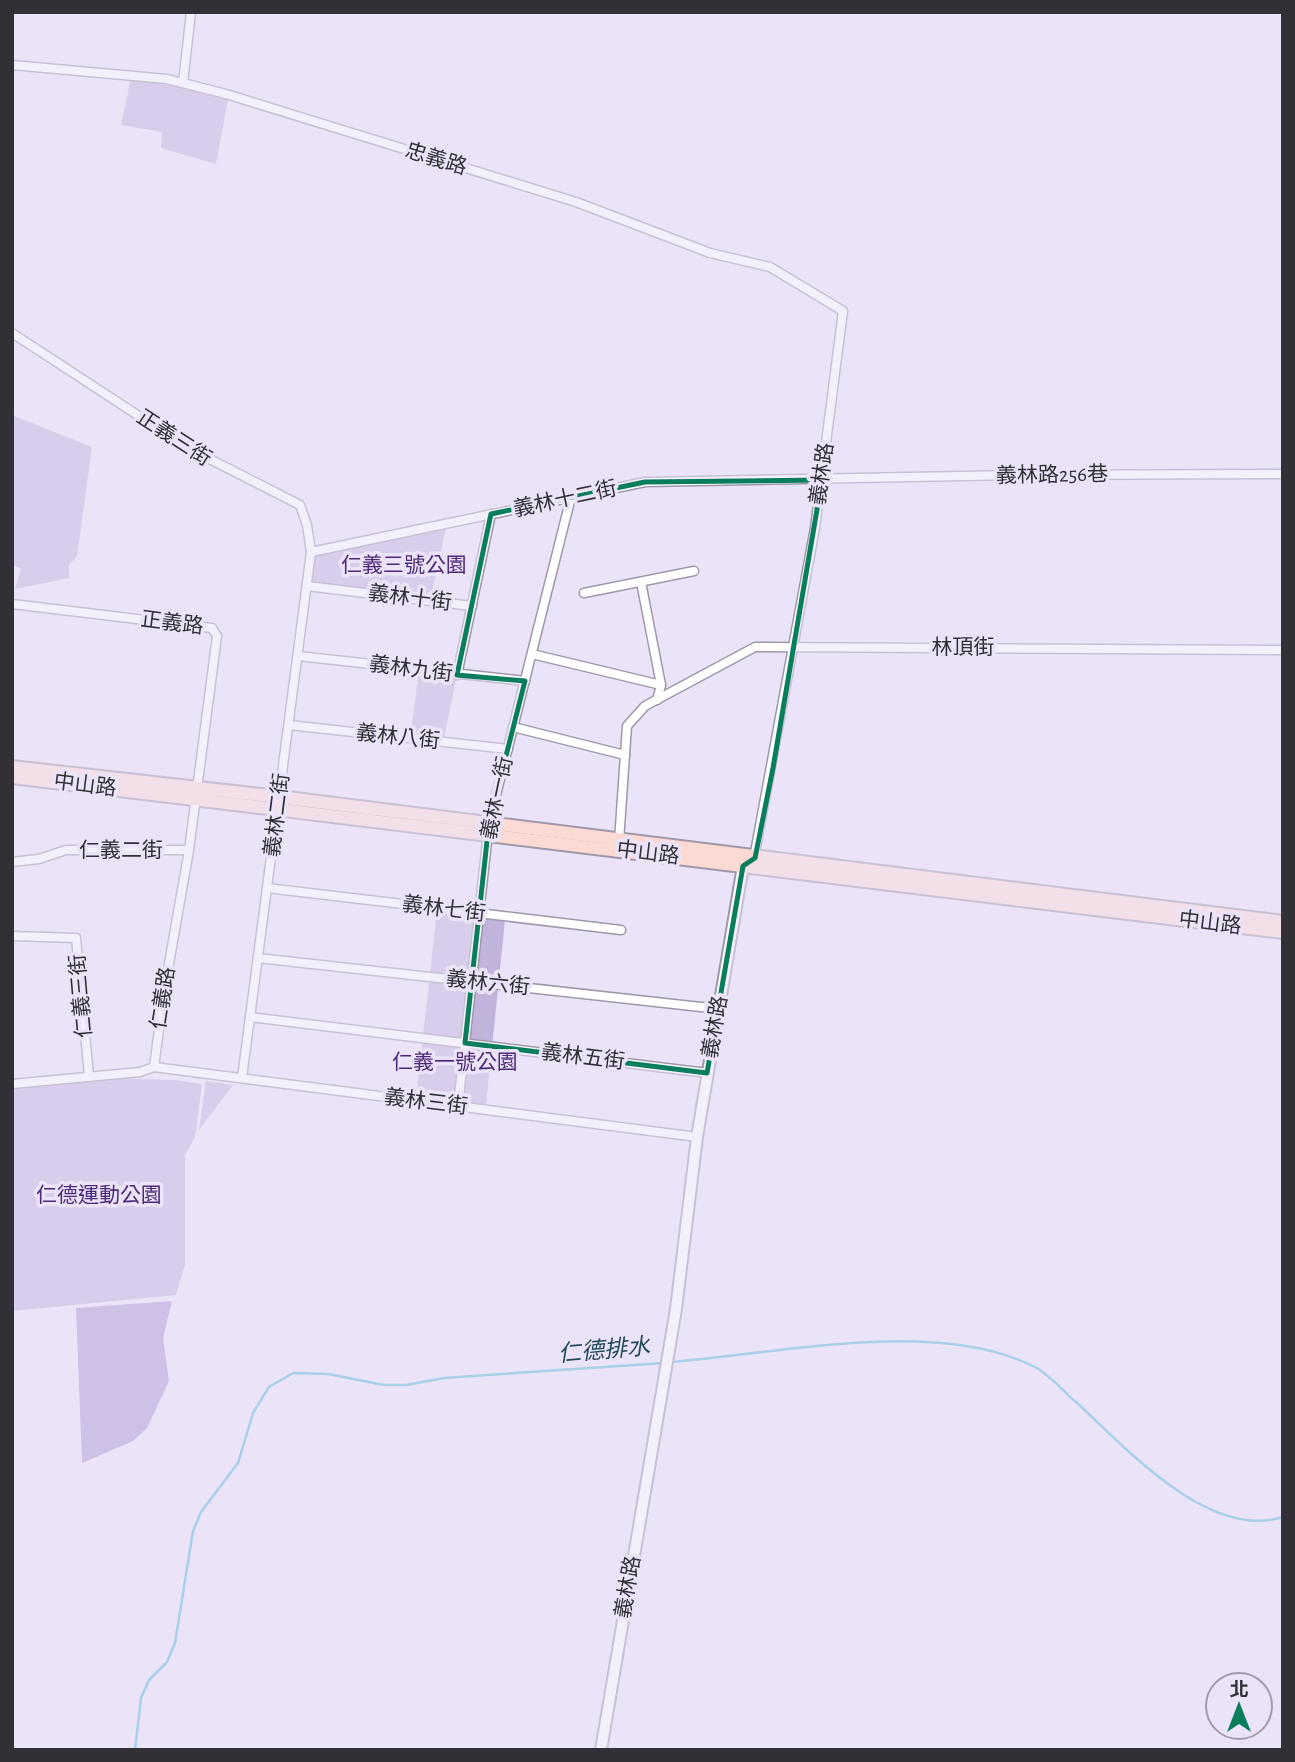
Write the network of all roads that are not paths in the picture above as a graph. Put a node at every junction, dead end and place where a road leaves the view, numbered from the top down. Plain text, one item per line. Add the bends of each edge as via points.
1 (191, 12) edge
2 (12, 65) edge
3 (183, 83) junction
4 (843, 311) joint
5 (12, 333) edge
6 (1283, 474) edge
7 (822, 480) junction
8 (571, 497) junction
9 (491, 514) junction
10 (311, 552) junction
11 (694, 571) dead end
12 (641, 582) junction
13 (307, 586) junction
14 (584, 593) dead end
15 (12, 604) edge
16 (472, 606) junction
17 (794, 646) junction
18 (1283, 650) edge
19 (532, 654) junction
20 (298, 656) junction
21 (457, 675) junction
22 (525, 681) junction
23 (661, 685) junction
24 (657, 699) junction
25 (289, 725) junction
26 (513, 727) junction
27 (508, 749) junction
28 (625, 755) junction
29 (12, 767) edge
30 (12, 777) edge
31 (197, 793) junction
32 (278, 802) junction
33 (488, 829) junction
34 (618, 844) junction
35 (189, 850) junction
36 (755, 858) junction
37 (12, 862) edge
38 (743, 866) junction
39 (267, 888) junction
40 (480, 913) junction
41 (1283, 922) edge
42 (621, 930) dead end
43 (1283, 933) edge
44 (12, 936) edge
45 (258, 958) junction
46 (472, 981) junction
47 (719, 1009) junction
48 (250, 1017) junction
49 (465, 1043) junction
50 (155, 1067) junction
51 (707, 1073) junction
52 (89, 1076) junction
53 (242, 1078) junction
54 (12, 1084) edge
55 (458, 1105) junction
56 (697, 1137) junction
57 (601, 1750) edge

1 - 3 street
2 - 3 street, 忠義路
3 - 4 street, 忠義路 via 576,202 710,253 770,267
4 - 7 street, 義林路
5 - 10 street, 正義三街 via 188,449 300,505
6 - 7 street, 義林路256巷
7 - 8 street, 義林十二街 via 645,482
7 - 17 street, 義林路
8 - 9 street, 義林十二街
8 - 19 street, 義林一街
9 - 10 street, 義林十二街
9 - 16 street
10 - 13 street, 義林二街
11 - 12 street
12 - 14 street
12 - 23 street
13 - 16 street, 義林十街
13 - 20 street, 義林二街
15 - 31 street, 正義路 via 217,631
16 - 21 street
17 - 18 street, 林頂街
17 - 24 street, 林頂街 via 755,647
17 - 36 street, 義林路
19 - 22 street, 義林一街
19 - 23 street
20 - 21 street, 義林九街
20 - 25 street, 義林二街
21 - 22 street, 義林九街
22 - 26 street, 義林一街
23 - 24 street
24 - 28 street, 林頂街 via 627,726
25 - 27 street, 義林八街
25 - 32 street, 義林二街
26 - 27 street, 義林一街
26 - 28 street
27 - 33 street, 義林一街
28 - 34 street, 林頂街
29 - 31 main road, 中山路
30 - 31 main road, 中山路
31 - 32 main road, 中山路
31 - 35 street, 仁義路
32 - 33 main road, 中山路
32 - 39 street, 義林二街
33 - 34 main road, 中山路
33 - 40 street, 義林一街
34 - 36 main road, 中山路
34 - 38 main road, 中山路
35 - 37 street, 仁義二街 via 66,850
35 - 50 street, 仁義路
36 - 38 street
36 - 41 main road, 中山路
38 - 43 main road, 中山路
38 - 47 street, 義林路
39 - 40 street, 義林七街
39 - 45 street, 義林二街
40 - 42 street, 義林七街
40 - 46 street, 義林一街
44 - 52 street, 仁義三街 via 76,938
45 - 46 street, 義林六街
45 - 48 street, 義林二街
46 - 47 street, 義林六街
46 - 49 street, 義林一街
47 - 51 street, 義林路
48 - 49 street, 義林五街
48 - 53 street, 義林二街
49 - 51 street, 義林五街
49 - 55 street, 義林一街
50 - 52 street
50 - 53 street, 義林三街
51 - 56 street, 義林路
52 - 54 street
53 - 55 street, 義林三街
55 - 56 street, 義林三街
56 - 57 street, 義林路 via 676,1309

